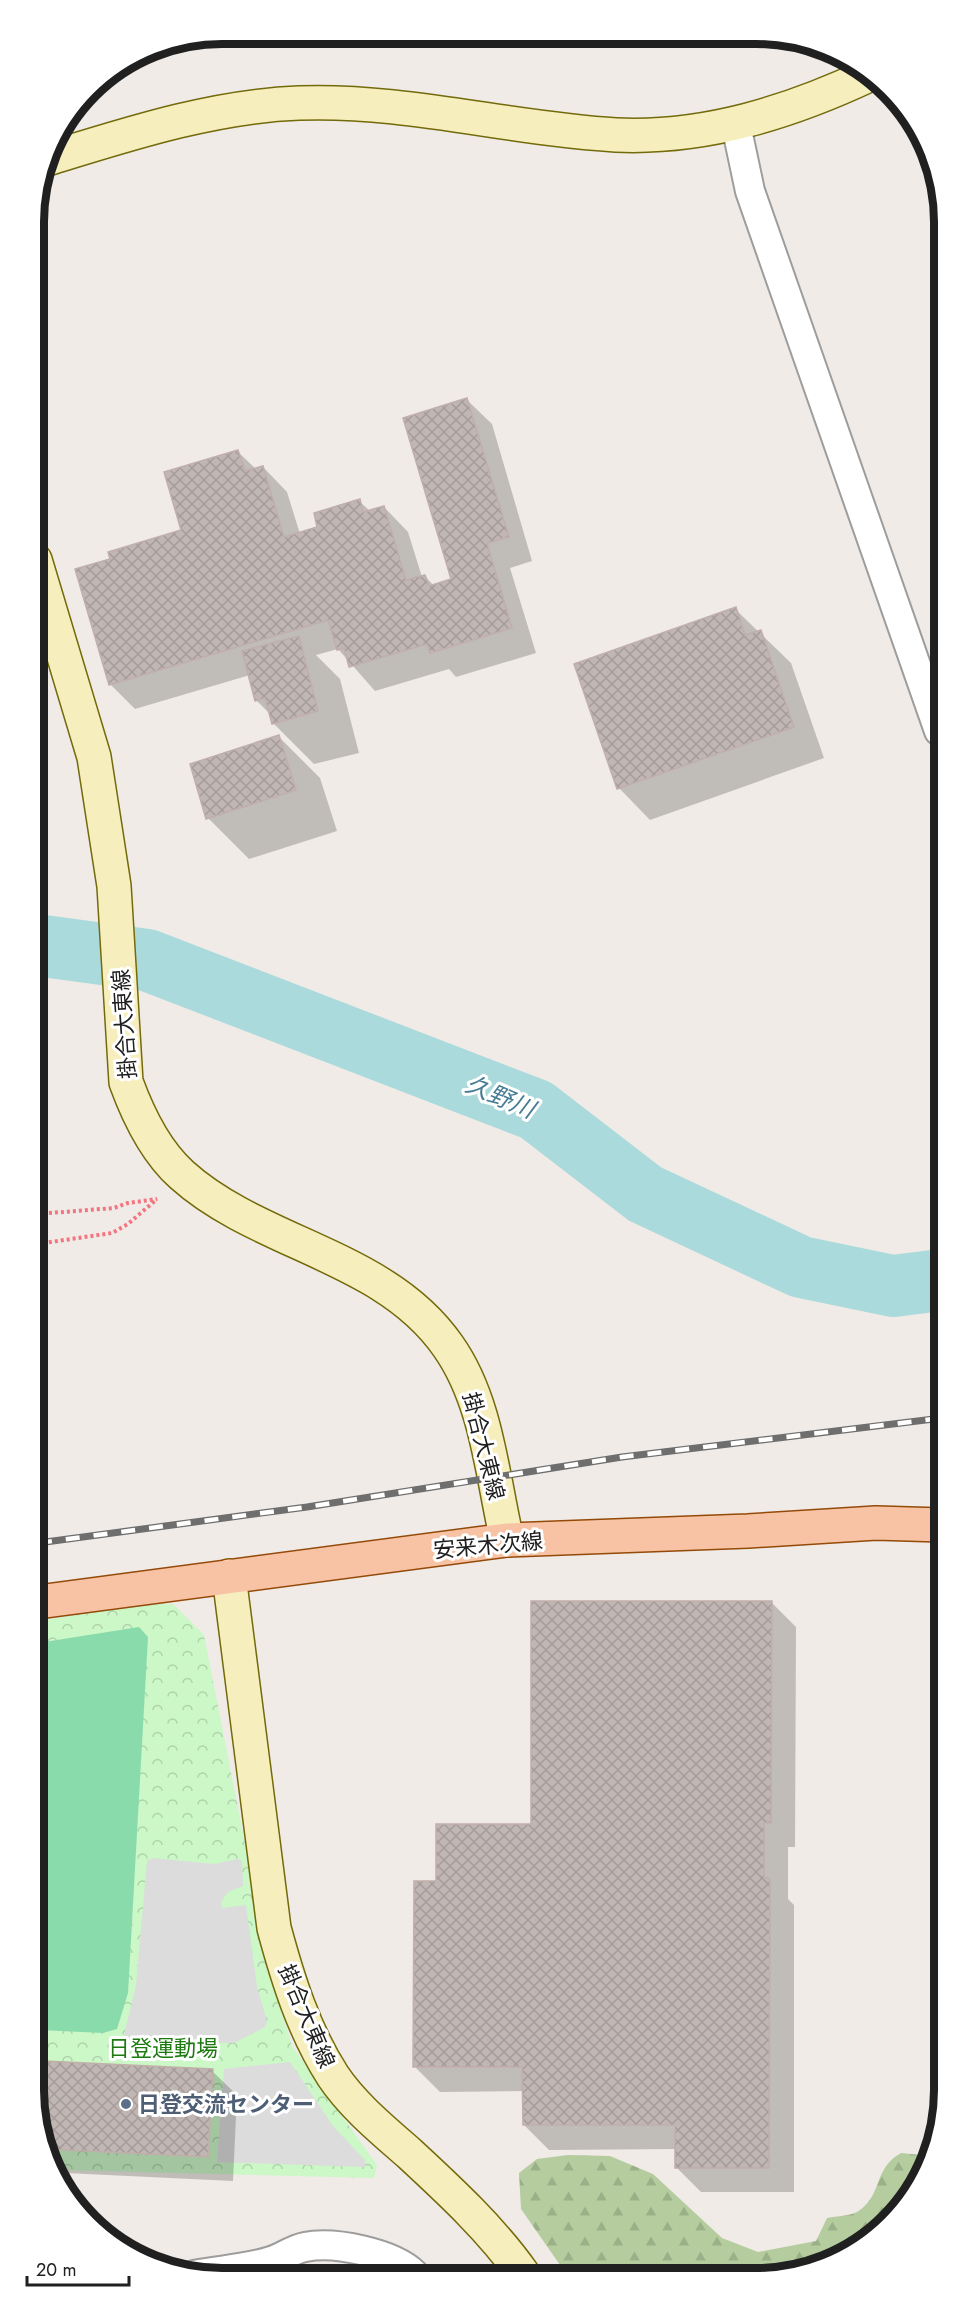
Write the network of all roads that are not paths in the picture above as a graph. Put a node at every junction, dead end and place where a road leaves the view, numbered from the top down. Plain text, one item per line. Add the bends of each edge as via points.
1 (861, 79) edge
2 (736, 124) junction
3 (56, 156) edge
4 (44, 593) edge
5 (934, 716) edge
6 (933, 1525) edge
7 (507, 1540) junction
8 (229, 1576) junction
9 (44, 1601) edge
10 (235, 2268) edge
11 (404, 2268) edge
12 (518, 2268) edge

1 - 2 main road via 820,98
2 - 3 main road via 668,134 617,135 384,105 299,103 226,111
2 - 5 street via 750,190
4 - 7 main road, 掛合大東線 via 94,757 114,886 126,1082 154,1142 182,1175 231,1208 388,1290 421,1315 447,1344 478,1406
6 - 7 main road, 安来木次線 via 876,1523 748,1532
7 - 8 main road, 安来木次線
8 - 9 main road, 安来木次線
8 - 12 main road, 掛合大東線 via 274,1928 289,1983 316,2047 335,2078 498,2241
10 - 11 street via 271,2262 305,2247 323,2247 364,2251

